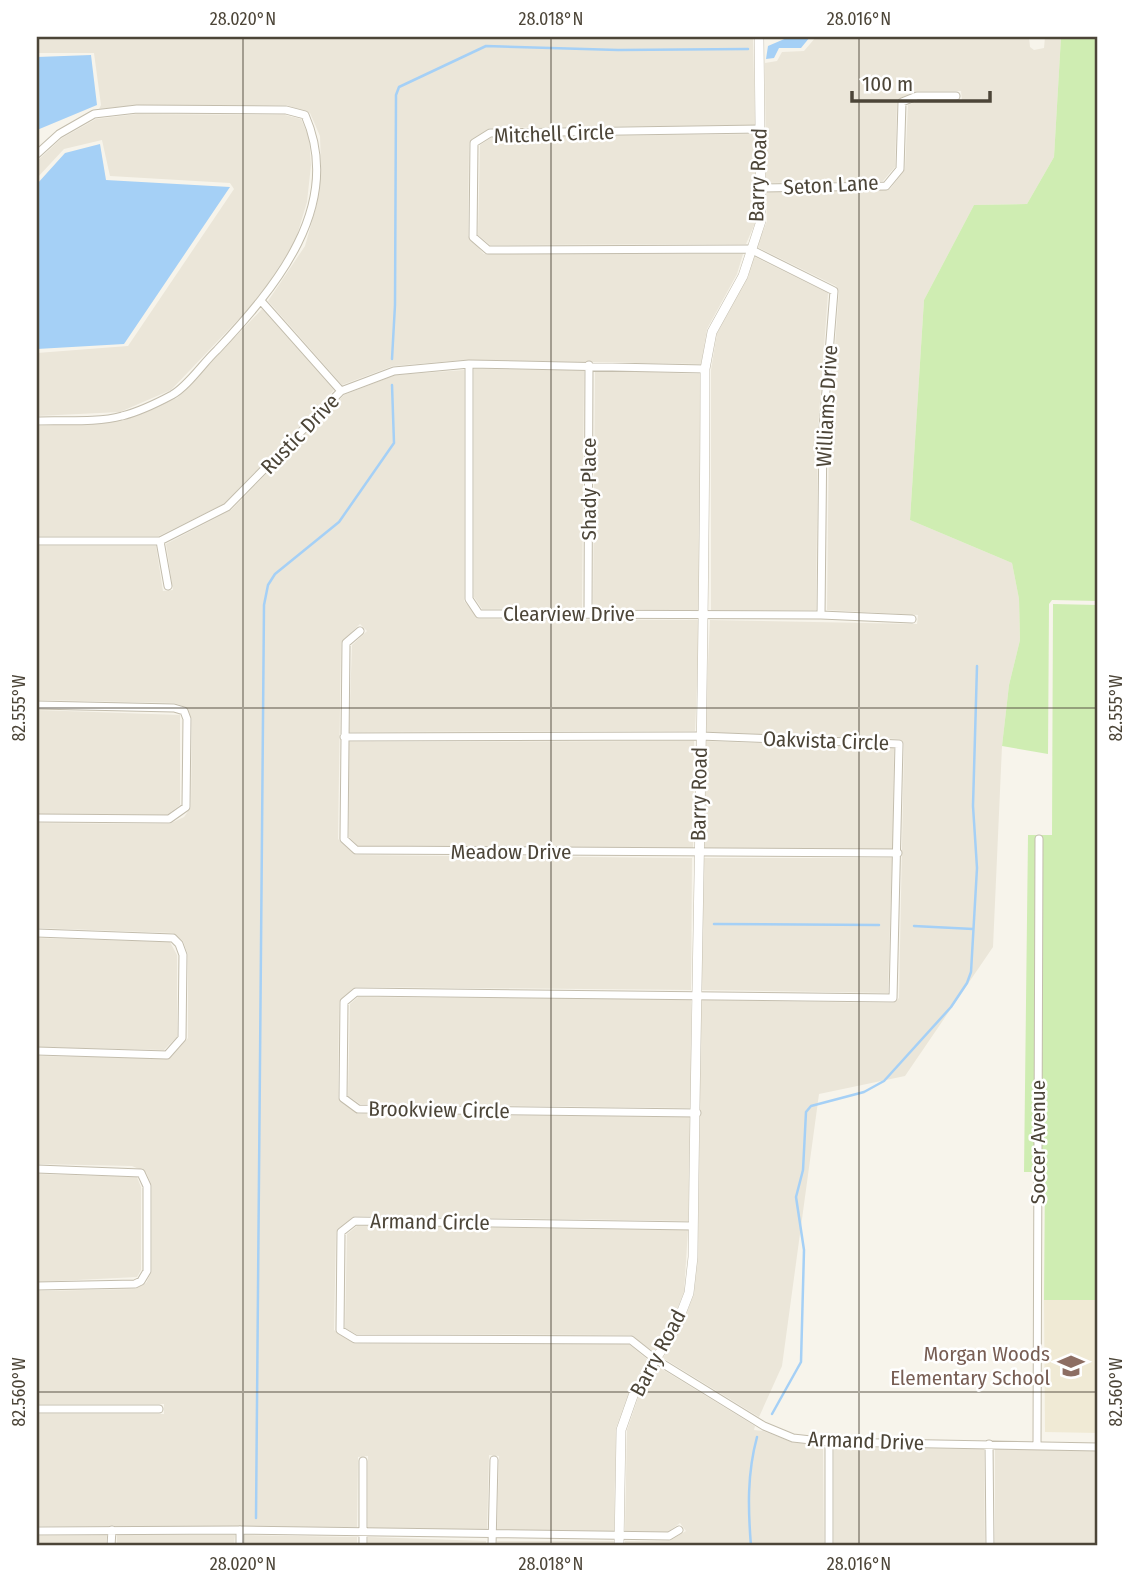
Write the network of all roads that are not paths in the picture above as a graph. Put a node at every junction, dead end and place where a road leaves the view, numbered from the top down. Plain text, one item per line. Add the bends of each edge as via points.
1 (759, 37) edge
2 (956, 96) dead end
3 (760, 129) junction
4 (37, 154) edge
5 (761, 188) junction
6 (750, 249) junction
7 (262, 302) junction
8 (469, 365) junction
9 (589, 365) junction
10 (705, 369) junction
11 (341, 391) junction
12 (37, 421) edge
13 (37, 541) edge
14 (160, 541) junction
15 (168, 586) dead end
16 (588, 613) junction
17 (705, 615) junction
18 (821, 615) junction
19 (912, 619) dead end
20 (360, 631) dead end
21 (37, 705) edge
22 (700, 736) junction
23 (344, 737) junction
24 (37, 818) edge
25 (1039, 839) dead end
26 (698, 853) junction
27 (898, 853) junction
28 (37, 933) edge
29 (696, 995) junction
30 (37, 1051) edge
31 (697, 1113) junction
32 (37, 1169) edge
33 (693, 1226) junction
34 (37, 1286) edge
35 (656, 1359) junction
36 (37, 1409) edge
37 (159, 1409) dead end
38 (829, 1442) junction
39 (989, 1444) junction
40 (1037, 1446) junction
41 (1098, 1447) edge
42 (494, 1460) dead end
43 (363, 1461) dead end
44 (112, 1530) junction
45 (240, 1530) junction
46 (679, 1530) dead end
47 (37, 1531) edge
48 (363, 1532) junction
49 (492, 1536) junction
50 (619, 1536) junction
51 (111, 1546) edge
52 (240, 1546) edge
53 (363, 1546) edge
54 (492, 1546) edge
55 (619, 1546) edge
56 (829, 1546) edge
57 (990, 1546) edge

1 - 3 street, Barry Road
2 - 5 street, Seton Lane via 917,96 902,102 900,169 886,186
3 - 5 street, Barry Road
3 - 6 street, Mitchell Circle via 490,133 474,143 473,237 488,250
4 - 7 street via 59,134 94,114 286,110 305,115 314,136 312,203 300,244
5 - 6 street, Barry Road via 761,221
6 - 10 street, Barry Road via 743,276 712,332
6 - 18 street, Williams Drive via 834,291 823,428
7 - 11 street
7 - 12 street via 174,394 121,417
8 - 9 street, Rustic Drive
8 - 11 street, Rustic Drive via 394,370
8 - 16 street, Clearview Drive via 469,598 479,614
9 - 10 street, Rustic Drive
9 - 16 street, Shady Place
10 - 17 street, Barry Road
11 - 14 street, Rustic Drive via 228,507
13 - 14 street, Rustic Drive
14 - 15 street
16 - 17 street, Clearview Drive
17 - 18 street, Clearview Drive
17 - 22 street, Barry Road
18 - 19 street, Clearview Drive
20 - 23 street, Meadow Drive via 346,643
21 - 24 street via 174,708 184,711 187,719 186,807 179,814 169,819
22 - 23 street, Oakvista Circle
22 - 26 street, Barry Road
22 - 27 street, Oakvista Circle via 899,744
23 - 26 street, Meadow Drive via 344,839 356,850
25 - 40 street, Soccer Avenue
26 - 27 street, Meadow Drive
26 - 29 street, Barry Road
27 - 29 street, Oakvista Circle via 893,998
28 - 30 street via 173,938 183,955 182,1038 167,1055
29 - 31 street, Barry Road
29 - 31 street, Brookview Circle via 356,992 344,1002 343,1098 358,1109
31 - 33 street, Barry Road
32 - 34 street via 141,1173 147,1186 147,1271 141,1281
33 - 35 street, Barry Road via 689,1293 675,1329
33 - 35 street, Armand Circle via 355,1221 341,1231 340,1331 355,1339 631,1340
35 - 38 street, Armand Drive via 764,1426 793,1438
35 - 50 street, Barry Road via 634,1393 621,1430
36 - 37 street
38 - 39 street, Armand Drive
38 - 56 street
39 - 40 street, Armand Drive
39 - 57 street
40 - 41 street, Armand Drive
42 - 49 street
43 - 48 street
44 - 45 street
44 - 47 street
44 - 51 street
45 - 48 street
45 - 52 street
46 - 50 street via 669,1536
48 - 49 street
48 - 53 street
49 - 50 street
49 - 54 street
50 - 55 street, Barry Road

